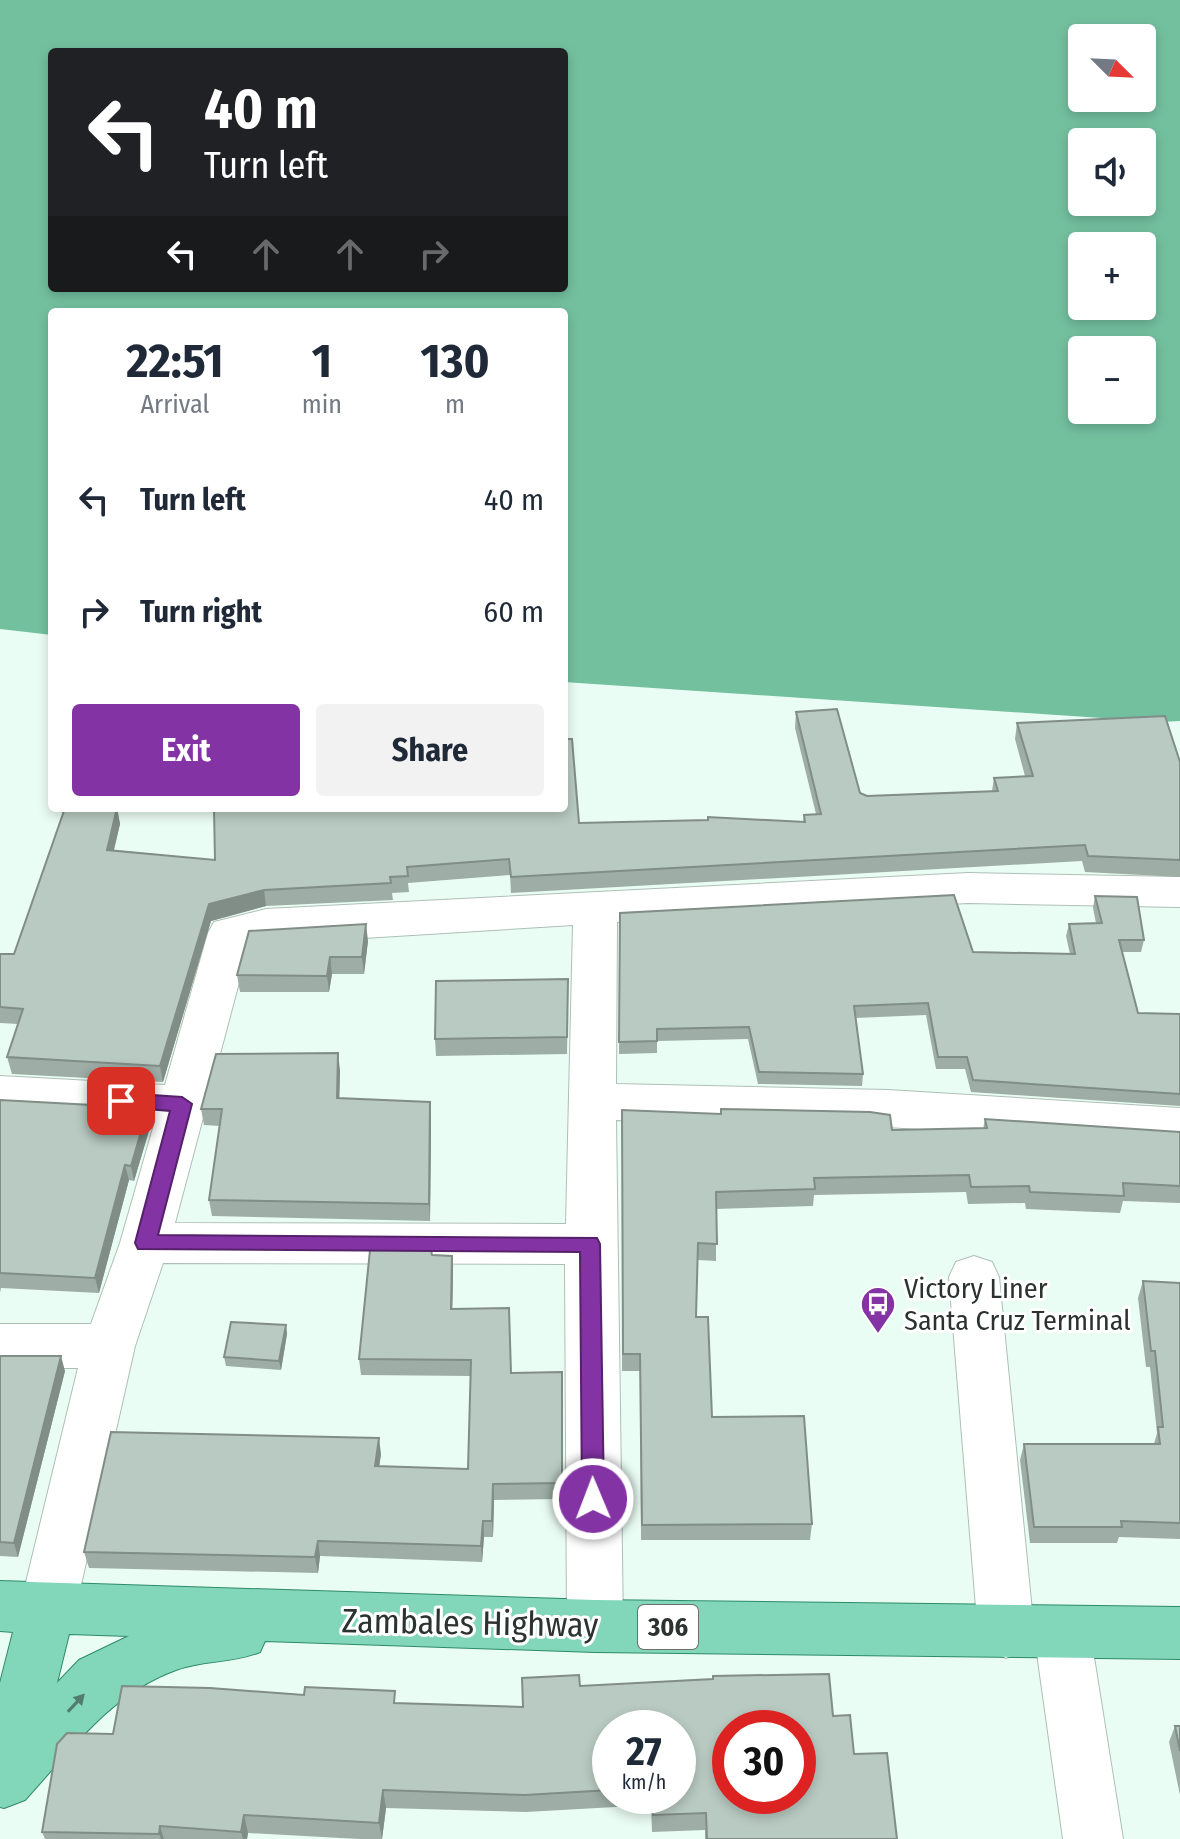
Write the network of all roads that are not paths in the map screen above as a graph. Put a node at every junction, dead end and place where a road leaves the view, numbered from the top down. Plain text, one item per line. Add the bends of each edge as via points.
1 (1180, 892) edge
2 (595, 909) junction
3 (0, 1094) edge
4 (595, 1102) junction
5 (182, 1104) junction
6 (1180, 1127) edge
7 (145, 1243) junction
8 (590, 1244) junction
9 (974, 1277) dead end
10 (0, 1346) edge
11 (109, 1346) junction
12 (24, 1606) edge
13 (329, 1620) junction
14 (595, 1626) junction
15 (1006, 1632) junction
16 (1062, 1632) junction
17 (1180, 1633) edge
18 (2, 1786) edge
19 (1093, 1839) edge

1 - 2 street via 968,888
2 - 4 street
2 - 5 street via 266,925 230,933
3 - 5 street
4 - 6 street via 787,1102
4 - 8 street
5 - 7 street
7 - 8 street
7 - 11 street
8 - 14 street
9 - 15 street
10 - 11 street
11 - 12 street
12 - 13 main road, Zambales Highway / 306
12 - 18 main road, 306
13 - 14 main road, Zambales Highway / 306
18 -> 13 main road, 306 via 99,1679 171,1644
14 - 15 main road, Zambales Highway / 306
15 - 16 main road, Zambales Highway / 306
16 - 17 main road, Zambales Highway / 306
16 - 19 street

